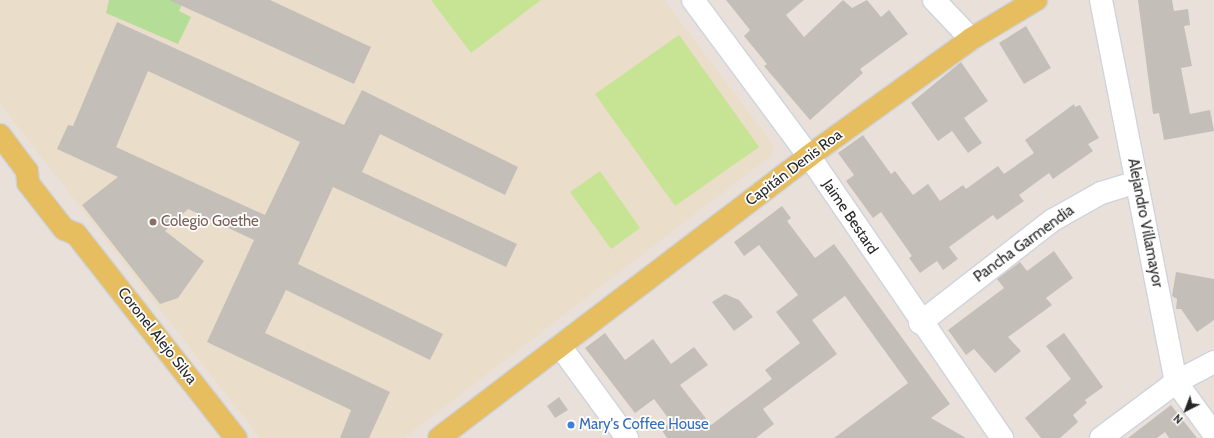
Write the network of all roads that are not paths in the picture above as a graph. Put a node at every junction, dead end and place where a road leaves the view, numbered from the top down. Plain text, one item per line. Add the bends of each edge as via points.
1 (693, 0) edge
2 (934, 0) edge
3 (1036, 0) edge
4 (1102, 0) edge
5 (971, 39) junction
6 (0, 135) edge
7 (809, 156) junction
8 (1136, 182) junction
9 (920, 323) junction
10 (560, 346) junction
11 (1214, 362) edge
12 (1176, 382) junction
13 (1214, 434) edge
14 (236, 438) edge
15 (440, 438) edge
16 (627, 438) edge
17 (1002, 438) edge
18 (1101, 438) edge

1 - 7 street, Jaime Bestard
2 - 5 street
3 - 5 main road, Capitán Denis Roa
4 - 8 street, Alejandro Villamayor
5 - 7 main road, Capitán Denis Roa
6 - 14 main road, Coronel Alejo Silva via 27,170 39,175 76,221 76,234
7 - 9 street, Jaime Bestard
7 - 10 main road, Capitán Denis Roa
8 - 9 street, Pancha Garmendia via 1101,193 1053,220
8 - 12 street, Alejandro Villamayor
9 - 17 street, Jaime Bestard
10 - 15 main road
10 - 16 street
11 - 12 street
12 - 13 street, Alejandro Villamayor
12 - 18 street

